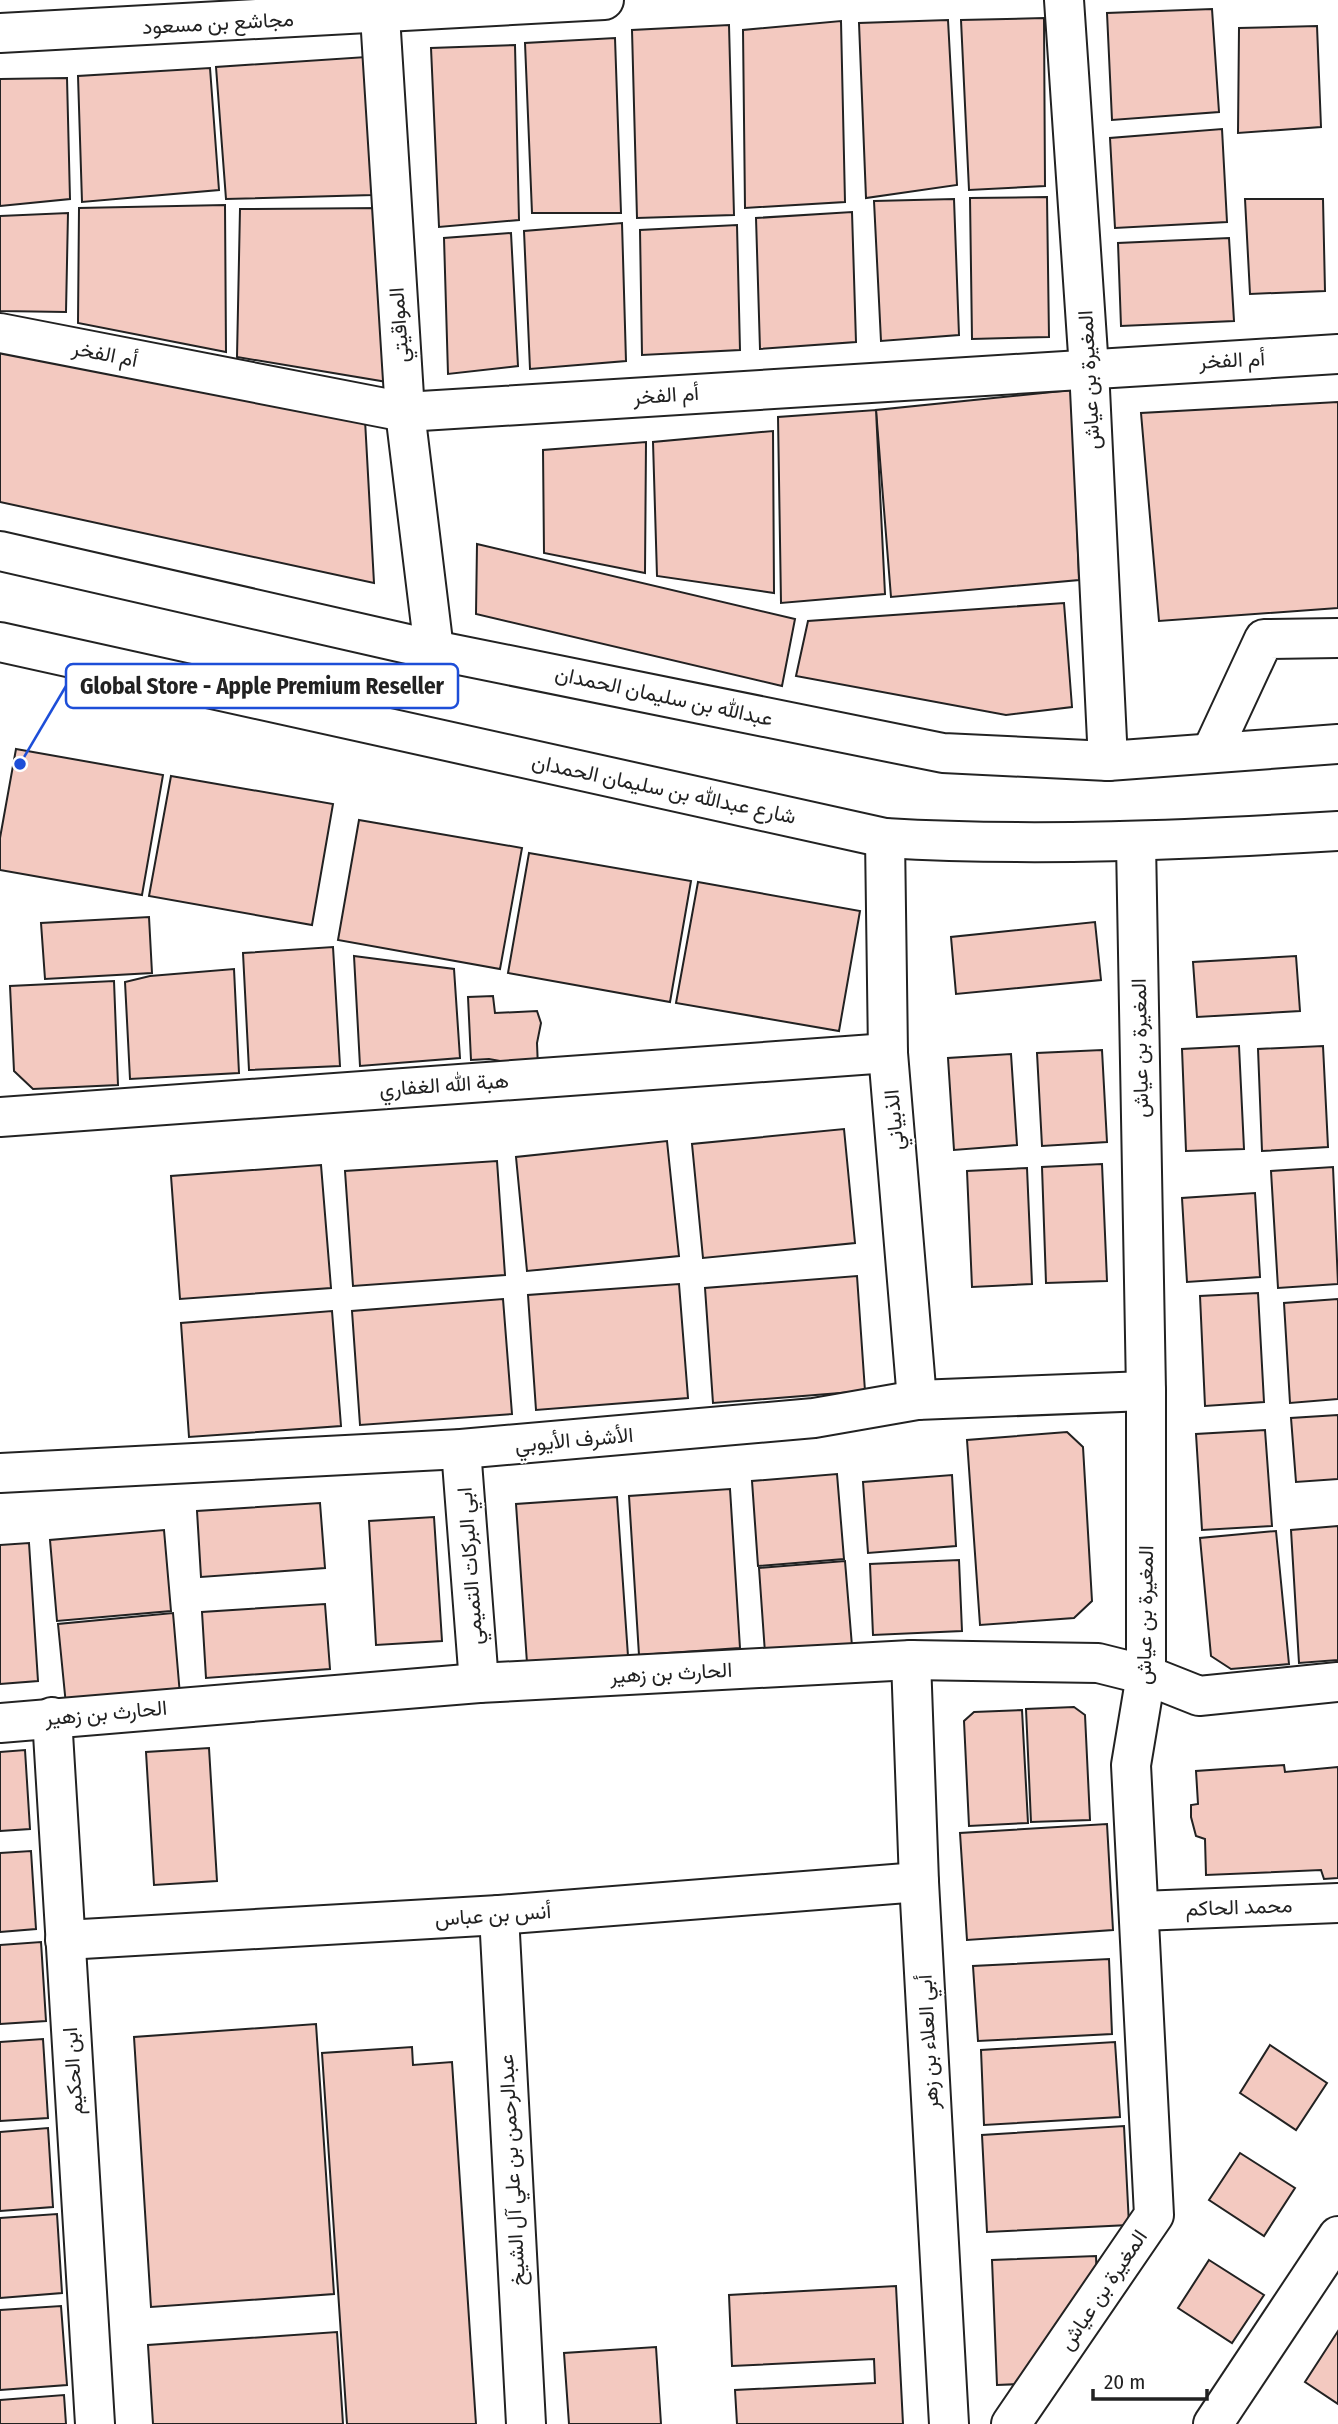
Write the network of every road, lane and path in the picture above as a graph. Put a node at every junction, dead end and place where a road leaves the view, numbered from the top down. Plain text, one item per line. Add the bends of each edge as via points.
1 (604, 0) edge
2 (1064, 0) edge
3 (380, 7) edge
4 (0, 33) edge
5 (0, 333) edge
6 (1338, 354) edge
7 (1089, 369) junction
8 (405, 412) junction
9 (0, 551) edge
10 (1338, 638) edge
11 (0, 642) edge
12 (434, 650) junction
13 (1338, 744) edge
14 (1211, 753) junction
15 (1108, 761) junction
16 (1338, 831) edge
17 (885, 838) junction
18 (1136, 843) junction
19 (888, 1053) junction
20 (0, 1117) edge
21 (1146, 1391) junction
22 (917, 1400) junction
23 (461, 1449) junction
24 (0, 1473) edge
25 (911, 1660) junction
26 (1146, 1675) junction
27 (1338, 1682) edge
28 (479, 1683) junction
29 (52, 1717) junction
30 (0, 1723) edge
31 (919, 1882) junction
32 (1338, 1903) edge
33 (1140, 1911) junction
34 (499, 1915) junction
35 (65, 1940) junction
36 (1338, 2236) edge
37 (95, 2424) edge
38 (526, 2424) edge
39 (949, 2424) edge
40 (1011, 2424) edge
41 (1213, 2424) edge

1 - 3 street, مجاشع بن مسعود
2 - 7 street, المغيرة بن عياش
3 - 4 street, مجاشع بن مسعود
3 - 8 street, المواقيتي
5 - 8 street, أم الفخر
6 - 7 street, أم الفخر
7 - 8 street, أم الفخر
7 - 15 street, المغيرة بن عياش
8 - 12 street, المواقيتي
9 - 12 street, عبدالله بن سليمان الحمدان
10 - 14 street via 1264,639
11 - 17 street, شارع عبدالله بن سليمان الحمدان
12 - 15 street, عبدالله بن سليمان الحمدان via 943,753
13 - 14 street, عبدالله بن سليمان الحمدان
14 - 15 street, عبدالله بن سليمان الحمدان
16 - 18 street, شارع عبدالله بن سليمان الحمدان
17 - 18 street, شارع عبدالله بن سليمان الحمدان
17 - 19 street, الذبياني
18 - 21 street, المغيرة بن عياش
19 - 20 street, هبة الله الغفاري
19 - 22 street, الذبياني
21 - 22 street, الأشرف الأيوبي
21 - 26 street, المغيرة بن عياش
22 - 23 street, الأشرف الأيوبي via 801,1419
23 - 24 street, الأشرف الأيوبي
23 - 28 street, ابي البركات التميمي
25 - 26 street, الحارث بن زهير via 1098,1663
25 - 28 street, الحارث بن زهير
25 - 31 street, أبي العلاء بن زهر
26 - 27 street, الحارث بن زهير via 1199,1696
26 - 33 street, المغيرة بن عياش via 1130,1765
28 - 29 street, الحارث بن زهير
29 - 30 street, الحارث بن زهير
29 - 35 street, ابن الحكيم
31 - 34 street, أنس بن عباس
31 - 39 street, أبي العلاء بن زهر
32 - 33 street, محمد الحاكم
33 - 40 street, المغيرة بن عياش via 1154,2215
34 - 35 street, أنس بن عباس
34 - 38 street, عبدالرحمن بن علي آل الشيخ
35 - 37 street, ابن الحكيم
36 - 41 street

